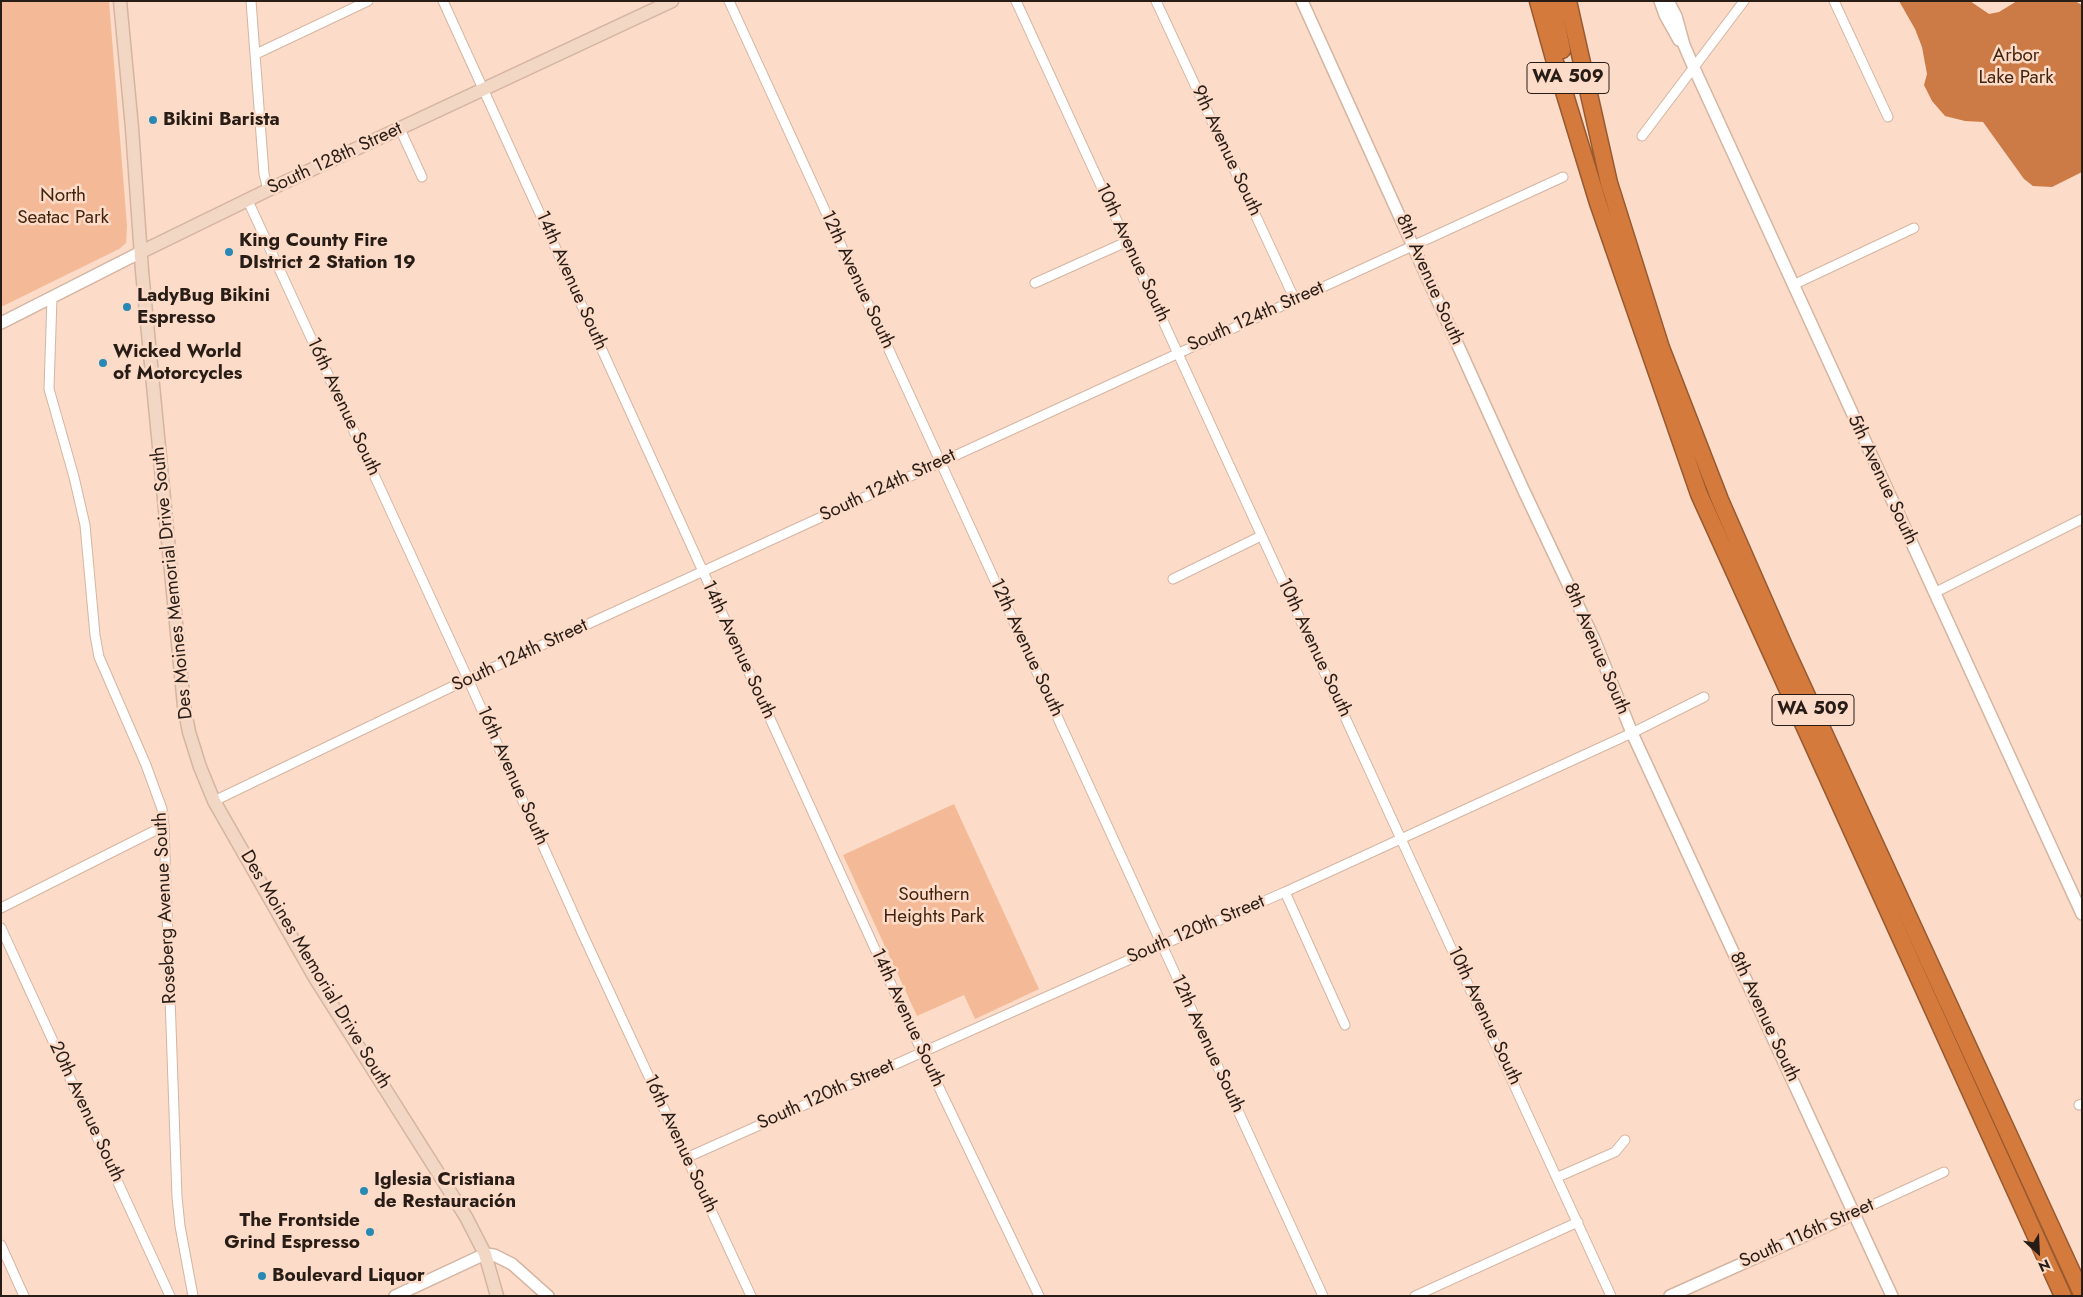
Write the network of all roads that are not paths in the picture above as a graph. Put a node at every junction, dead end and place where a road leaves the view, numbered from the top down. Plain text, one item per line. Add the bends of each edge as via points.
1 (120, 1) edge
2 (251, 1) edge
3 (368, 1) edge
4 (443, 1) edge
5 (672, 1) edge
6 (729, 1) edge
7 (1016, 1) edge
8 (1156, 1) edge
9 (1302, 1) edge
10 (1538, 1) edge
11 (1552, 1) edge
12 (1568, 1) edge
13 (1574, 1) edge
14 (1660, 1) edge
15 (1668, 1) edge
16 (1744, 1) edge
17 (1834, 1) edge
18 (1684, 45) junction
19 (256, 54) junction
20 (1694, 68) junction
21 (484, 89) junction
22 (1593, 108) junction
23 (1888, 117) dead end
24 (400, 129) junction
25 (1642, 136) dead end
26 (1584, 155) junction
27 (422, 176) dead end
28 (1563, 177) dead end
29 (268, 190) junction
30 (248, 201) junction
31 (1914, 228) dead end
32 (1126, 242) junction
33 (1414, 245) junction
34 (142, 252) junction
35 (1035, 283) dead end
36 (1793, 285) junction
37 (52, 297) junction
38 (1295, 300) junction
39 (1, 323) edge
40 (1177, 353) junction
41 (941, 462) junction
42 (2082, 519) edge
43 (1261, 536) junction
44 (702, 571) junction
45 (1173, 580) dead end
46 (1934, 593) junction
47 (468, 679) junction
48 (1704, 698) dead end
49 (1632, 734) junction
50 (214, 801) junction
51 (164, 826) junction
52 (1402, 838) junction
53 (1285, 892) junction
54 (1, 908) edge
55 (2082, 914) edge
56 (1, 928) edge
57 (1162, 945) junction
58 (1345, 1025) dead end
59 (922, 1052) junction
60 (1625, 1140) dead end
61 (686, 1158) junction
62 (1944, 1172) dead end
63 (1558, 1178) junction
64 (1855, 1213) junction
65 (1578, 1222) junction
66 (1, 1246) edge
67 (485, 1254) junction
68 (2082, 1294) edge
69 (24, 1296) edge
70 (170, 1296) edge
71 (193, 1296) edge
72 (395, 1296) edge
73 (497, 1296) edge
74 (548, 1296) edge
75 (751, 1296) edge
76 (1039, 1296) edge
77 (1323, 1296) edge
78 (1415, 1296) edge
79 (1611, 1296) edge
80 (1670, 1296) edge
81 (1892, 1296) edge
82 (2063, 1296) edge

1 - 34 main road, Des Moines Memorial Drive South
2 - 19 street
3 - 19 street
4 - 21 street, 14th Avenue South
5 - 21 main road, South 128th Street
6 - 41 street, 12th Avenue South
7 - 32 street, 10th Avenue South
8 - 38 street, 9th Avenue South
9 - 33 street, 8th Avenue South
10 - 26 highway
11 - 26 highway, WA 509
12 - 22 highway, WA 509
13 - 22 highway
14 - 18 street, 5th Avenue South via 1676,36
15 - 18 street, 5th Avenue South
16 - 20 street
17 - 23 street
18 - 20 street, 5th Avenue South
19 - 29 street via 264,174
20 - 25 street
20 - 36 street, 5th Avenue South
21 - 24 main road, South 128th Street
21 - 44 street, 14th Avenue South
22 - 68 highway, WA 509 via 1609,183 1661,348 1720,500
24 - 27 street
24 - 29 main road, South 128th Street
26 - 82 highway, WA 509 via 1699,494
28 - 33 street, South 124th Street
29 - 30 main road, South 128th Street
30 - 34 main road, South 128th Street
30 - 47 street, 16th Avenue South
31 - 36 street
32 - 35 street
32 - 40 street, 10th Avenue South
33 - 38 street, South 124th Street
33 - 49 street, 8th Avenue South via 1594,639
34 - 37 street, South 128th Street
34 - 50 main road, Des Moines Memorial Drive South via 184,706 193,747
36 - 46 street, 5th Avenue South
37 - 39 street, South 128th Street
37 - 51 street, Roseberg Avenue South via 49,389 86,525 99,657 156,788
38 - 40 street, South 124th Street
40 - 41 street, South 124th Street
40 - 43 street, 10th Avenue South
41 - 44 street, South 124th Street
41 - 57 street, 12th Avenue South
42 - 46 street
43 - 45 street
43 - 52 street, 10th Avenue South
44 - 47 street, South 124th Street
44 - 59 street, 14th Avenue South
46 - 55 street, 5th Avenue South
47 - 50 street, South 124th Street
47 - 61 street, 16th Avenue South
48 - 49 street, South 120th Street
49 - 52 street, South 120th Street
49 - 64 street, 8th Avenue South
50 - 67 main road, Des Moines Memorial Drive South via 315,978 453,1195
51 - 54 street
51 - 71 street, Roseberg Avenue South via 177,1197
52 - 53 street, South 120th Street
52 - 63 street, 10th Avenue South
53 - 57 street, South 120th Street
53 - 58 street
56 - 70 street, 20th Avenue South
57 - 59 street, South 120th Street
57 - 77 street, 12th Avenue South
59 - 61 street, South 120th Street
59 - 76 street, 14th Avenue South
60 - 63 street via 1615,1152
61 - 75 street, 16th Avenue South
62 - 64 street, South 116th Street
63 - 65 street, 10th Avenue South
64 - 80 street, South 116th Street
64 - 81 street, 8th Avenue South
65 - 78 street
65 - 79 street, 10th Avenue South
66 - 69 street
67 - 72 street
67 - 73 main road, Des Moines Memorial Drive South
67 - 74 street via 512,1264

